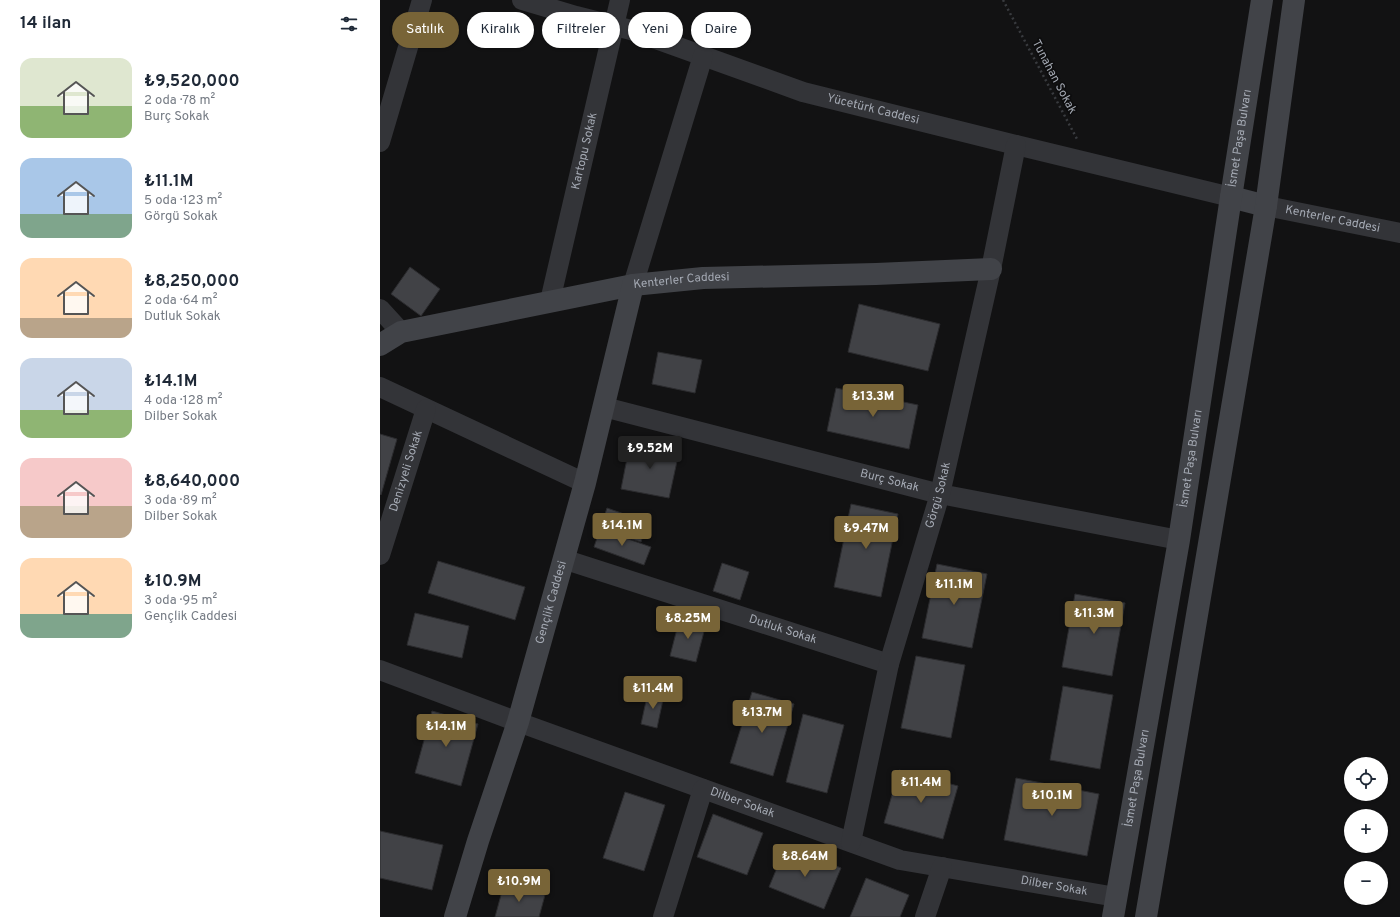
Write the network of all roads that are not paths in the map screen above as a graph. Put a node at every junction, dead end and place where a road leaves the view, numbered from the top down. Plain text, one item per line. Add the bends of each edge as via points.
1 (422, 0) edge
2 (522, 0) edge
3 (620, 0) edge
4 (1262, 0) edge
5 (1294, 0) edge
6 (562, 12) edge
7 (617, 12) edge
8 (620, 27) edge
9 (609, 48) edge
10 (702, 56) junction
11 (380, 142) edge
12 (1016, 145) junction
13 (1230, 197) junction
14 (1266, 206) junction
15 (1400, 233) edge
16 (991, 269) junction
17 (634, 285) junction
18 (550, 302) junction
19 (380, 309) edge
20 (401, 332) junction
21 (380, 345) edge
22 (380, 387) edge
23 (604, 407) junction
24 (426, 409) junction
25 (585, 482) junction
26 (940, 494) junction
27 (1179, 540) junction
28 (380, 555) edge
29 (563, 559) junction
30 (889, 664) junction
31 (380, 670) edge
32 (518, 722) junction
33 (703, 789) junction
34 (851, 842) junction
35 (942, 867) junction
36 (1114, 907) edge
37 (455, 917) edge
38 (663, 917) edge
39 (925, 917) edge
40 (1146, 917) edge

1 - 11 street
2 - 6 street, Yücetürk Caddesi
3 - 7 street, Kartopu Sokak
4 - 13 street, İsmet Paşa Bulvarı
5 - 14 street
8 - 10 street, Yücetürk Caddesi
9 - 18 street, Kartopu Sokak
10 - 12 street, Yücetürk Caddesi via 803,92
10 - 17 street
12 - 13 street, Yücetürk Caddesi
12 - 16 street, Görgü Sokak
13 - 14 street
13 - 27 street, İsmet Paşa Bulvarı
14 - 15 street, Kenterler Caddesi
14 - 40 street
16 - 17 street, Kenterler Caddesi via 703,278
16 - 26 street, Görgü Sokak
17 - 18 street, Kenterler Caddesi
17 - 23 street, Gençlik Caddesi
18 - 20 street, Kenterler Caddesi
19 - 20 street
20 - 21 street, Kenterler Caddesi
22 - 24 street
23 - 25 street, Gençlik Caddesi
23 - 26 street, Burç Sokak
24 - 25 street
24 - 28 street, Denizyeli Sokak
25 - 29 street, Gençlik Caddesi
26 - 27 street, Burç Sokak
26 - 30 street, Görgü Sokak
27 - 36 street, İsmet Paşa Bulvarı
29 - 30 street, Dutluk Sokak
29 - 32 street, Gençlik Caddesi
30 - 34 street, Görgü Sokak
31 - 32 street, Dilber Sokak
32 - 33 street, Dilber Sokak
32 - 37 street, Gençlik Caddesi
33 - 34 street, Dilber Sokak
33 - 38 street
34 - 35 street, Dilber Sokak via 900,860
35 - 36 street, Dilber Sokak
35 - 39 street

